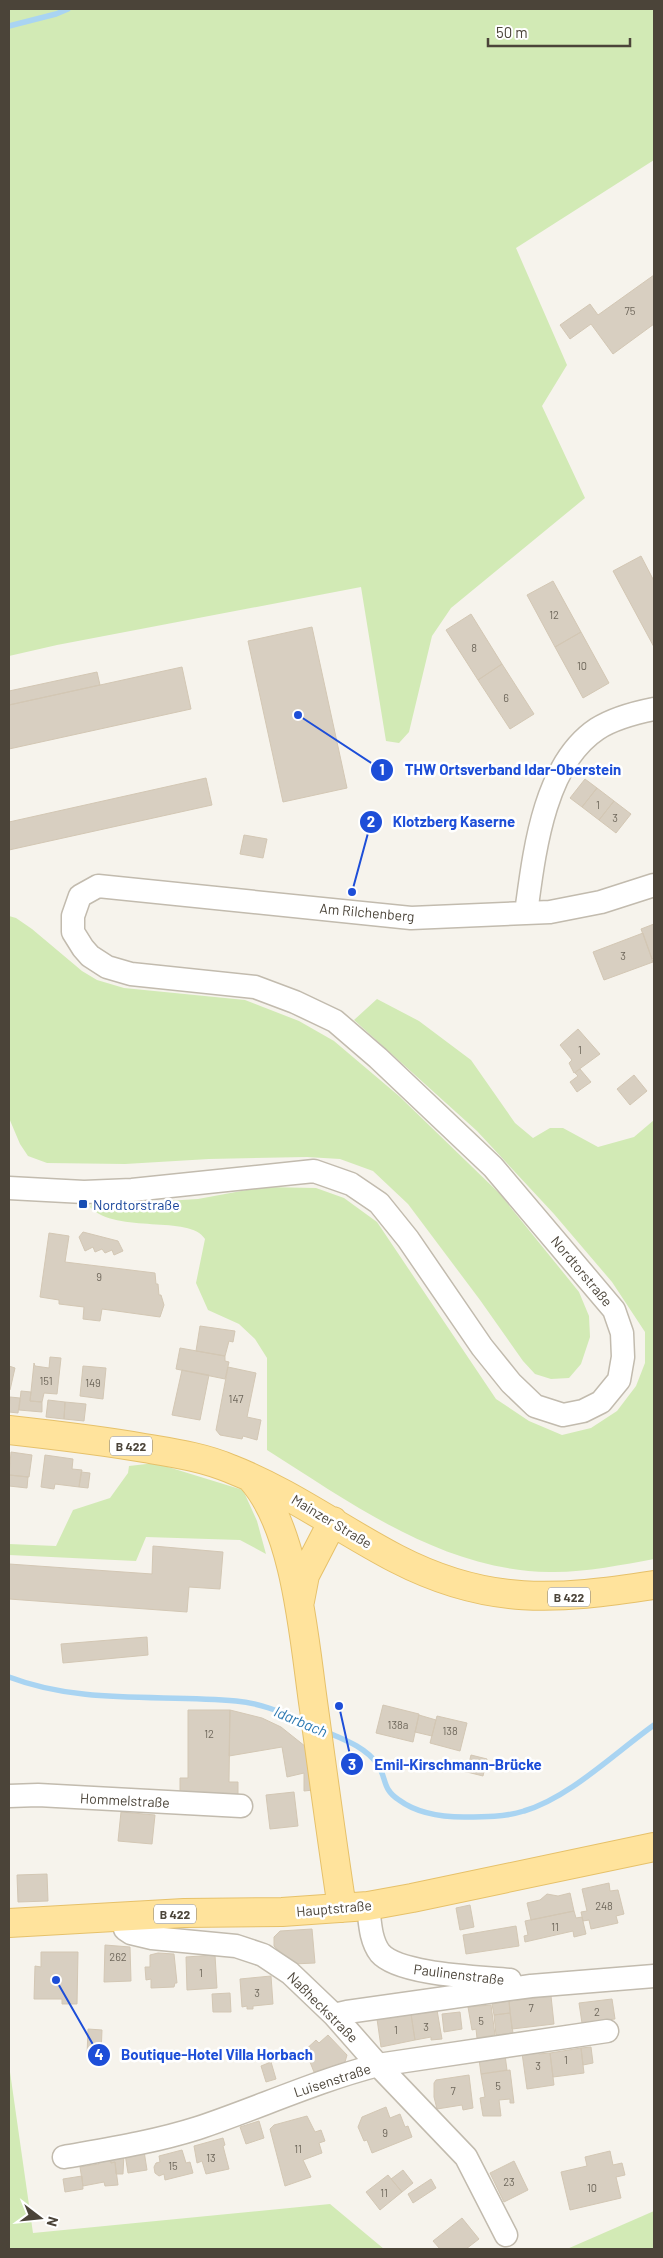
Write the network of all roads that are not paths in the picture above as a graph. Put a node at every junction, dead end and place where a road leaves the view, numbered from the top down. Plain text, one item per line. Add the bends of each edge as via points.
1 (654, 709) edge
2 (654, 885) edge
3 (80, 896) joint
4 (526, 913) junction
5 (9, 1188) edge
6 (9, 1430) edge
7 (250, 1477) junction
8 (332, 1521) junction
9 (288, 1554) junction
10 (654, 1586) edge
11 (300, 1615) junction
12 (9, 1796) edge
13 (241, 1806) dead end
14 (654, 1847) edge
15 (354, 1907) junction
16 (122, 1916) junction
17 (9, 1923) edge
18 (654, 1976) edge
19 (531, 1986) junction
20 (334, 2016) junction
21 (607, 2031) dead end
22 (378, 2065) junction
23 (64, 2157) dead end
24 (506, 2235) dead end

1 - 4 street via 609,723 596,730 572,753 554,786 537,842
2 - 4 street, Am Rilchenberg via 601,902
3 - 4 street, Am Rilchenberg via 104,886 411,918
3 - 5 street, Nordtorstraße via 73,916 73,932 83,948 107,967 147,976 255,987 335,1021 378,1058 493,1167 614,1310 622,1333 623,1357 618,1380 601,1402 583,1411 564,1415 535,1406 511,1384 482,1347 408,1239 379,1203 351,1184 314,1171 132,1190 84,1192
6 - 7 main road, Mainzer Straße / B 422 via 185,1454
7 - 8 main road, Mainzer Straße / B 422
7 - 9 main road via 271,1507
8 - 9 main road via 322,1520 304,1527 290,1543
8 - 10 main road, Mainzer Straße / B 422 via 417,1569 453,1584 482,1591 554,1597
8 - 11 main road via 305,1575
9 - 11 main road
11 - 15 main road via 331,1832
12 - 13 street, Hommelstraße
14 - 15 main road, Hauptstraße / B 422 via 422,1896
15 - 16 main road, Hauptstraße / B 422
15 - 19 street, Paulinenstraße via 381,1954 400,1965 426,1972
16 - 17 main road, Hauptstraße / B 422
16 - 20 street, Naßheckstraße via 125,1929 141,1936 236,1946 263,1955 290,1973
18 - 19 street, Paulinenstraße
19 - 20 street, Paulinenstraße
20 - 22 street, Naßheckstraße
21 - 22 street, Luisenstraße
22 - 23 street, Luisenstraße via 349,2072 197,2128
22 - 24 street, Naßheckstraße via 466,2157

